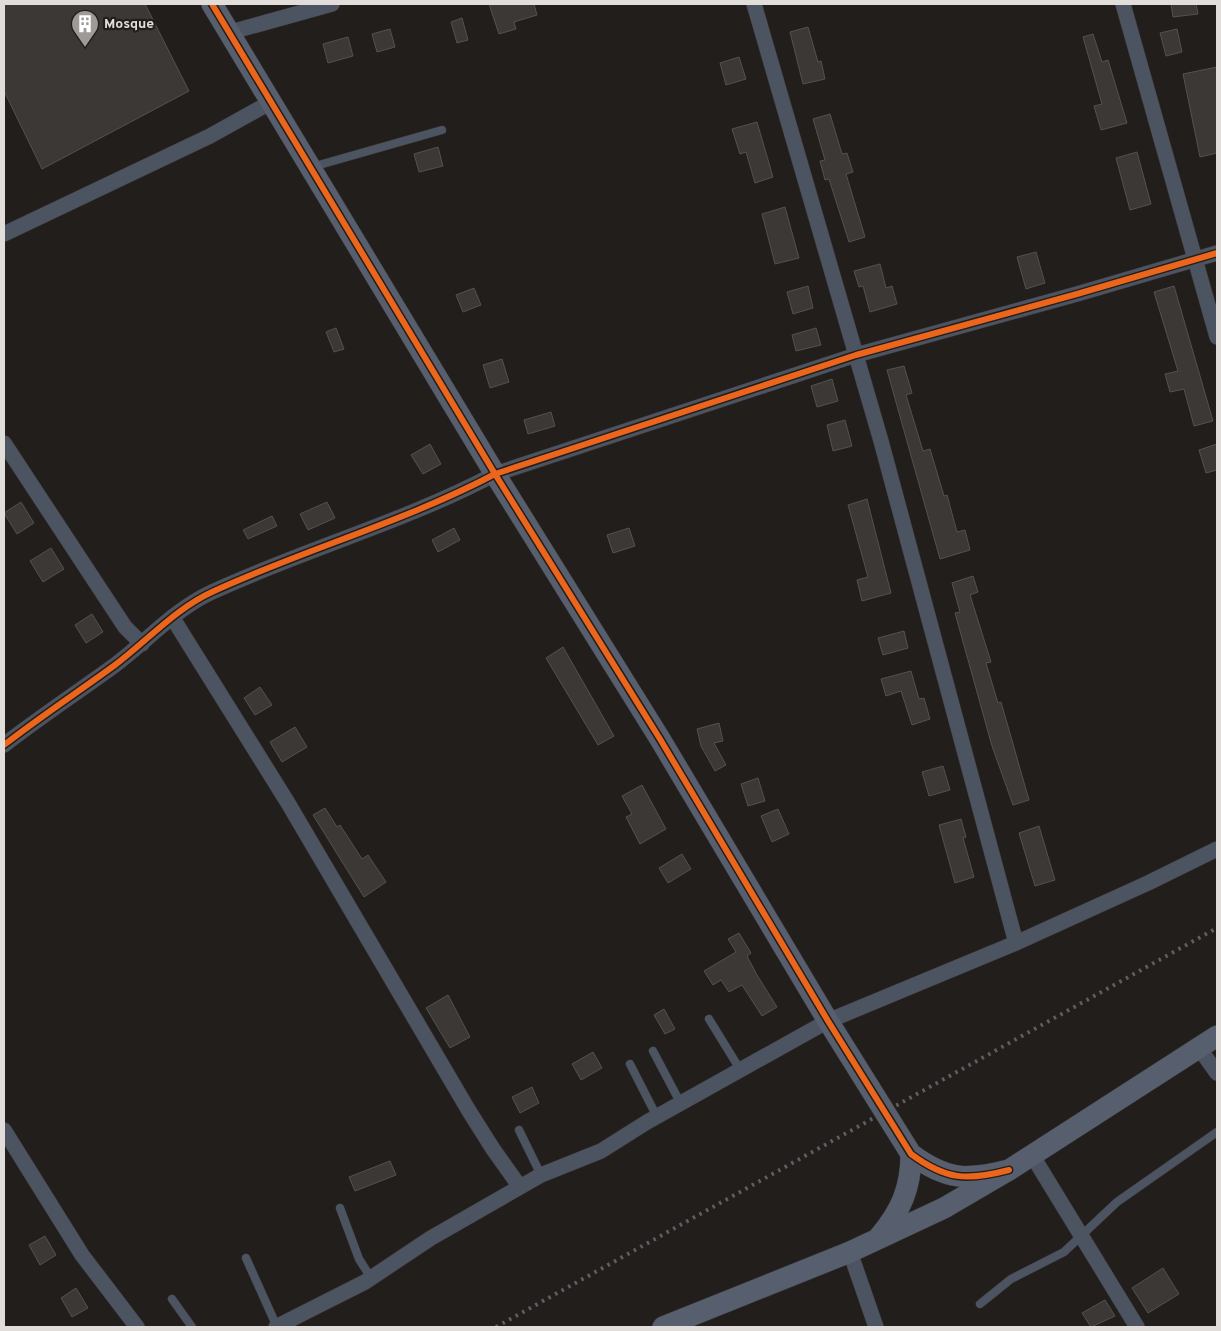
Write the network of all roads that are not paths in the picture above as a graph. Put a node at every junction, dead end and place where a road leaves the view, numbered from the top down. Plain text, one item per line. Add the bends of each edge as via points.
1 (212, 4) edge
2 (332, 4) edge
3 (754, 4) edge
4 (1123, 4) edge
5 (231, 32) junction
6 (273, 101) junction
7 (442, 130) dead end
8 (312, 167) junction
9 (4, 234) edge
10 (1217, 253) edge
11 (1196, 259) junction
12 (1217, 337) edge
13 (856, 355) junction
14 (4, 442) edge
15 (496, 474) junction
16 (172, 617) junction
17 (142, 644) junction
18 (4, 745) edge
19 (1217, 849) edge
20 (1016, 943) junction
21 (709, 1019) dead end
22 (828, 1021) junction
23 (1217, 1036) edge
24 (1199, 1048) junction
25 (653, 1051) dead end
26 (630, 1064) dead end
27 (741, 1071) junction
28 (1217, 1073) edge
29 (680, 1104) junction
30 (657, 1117) junction
31 (4, 1130) edge
32 (519, 1130) dead end
33 (1217, 1132) edge
34 (911, 1154) junction
35 (1032, 1155) junction
36 (1009, 1170) junction
37 (541, 1175) junction
38 (520, 1187) junction
39 (340, 1208) dead end
40 (1083, 1236) junction
41 (876, 1240) junction
42 (850, 1252) junction
43 (246, 1258) dead end
44 (372, 1278) junction
45 (172, 1299) dead end
46 (980, 1304) dead end
47 (137, 1327) edge
48 (192, 1327) edge
49 (277, 1327) edge
50 (663, 1327) edge
51 (876, 1327) edge
52 (1137, 1327) edge

1 - 5 street
2 - 5 street
3 - 13 street
4 - 11 street
5 - 6 street
6 - 8 street
6 - 9 street via 210,136
7 - 8 lane
8 - 15 street
10 - 11 street
11 - 12 street
11 - 13 street
13 - 15 street
13 - 20 street
14 - 17 street via 126,627
15 - 16 street via 389,523 210,593
15 - 22 street via 660,739
16 - 17 street
16 - 38 street via 288,803 469,1111
17 - 18 street
19 - 20 street
20 - 22 street
21 - 27 lane
22 - 27 street
22 - 34 street
23 - 24 street
24 - 28 street
24 - 35 street
25 - 29 lane
26 - 30 lane
27 - 29 street
29 - 30 street
30 - 37 street via 601,1151
31 - 47 street via 82,1255
32 - 37 lane
33 - 40 lane via 1117,1202
34 - 36 street via 929,1168 965,1178
34 - 41 street via 911,1174 904,1202
35 - 36 street
35 - 40 street
36 - 41 street via 944,1208
37 - 38 street
38 - 44 street via 431,1238
39 - 44 lane via 359,1259
40 - 46 lane via 1064,1252 1011,1279
40 - 52 street
41 - 42 street
42 - 50 street
42 - 51 street
43 - 49 lane
44 - 49 street
45 - 48 lane

